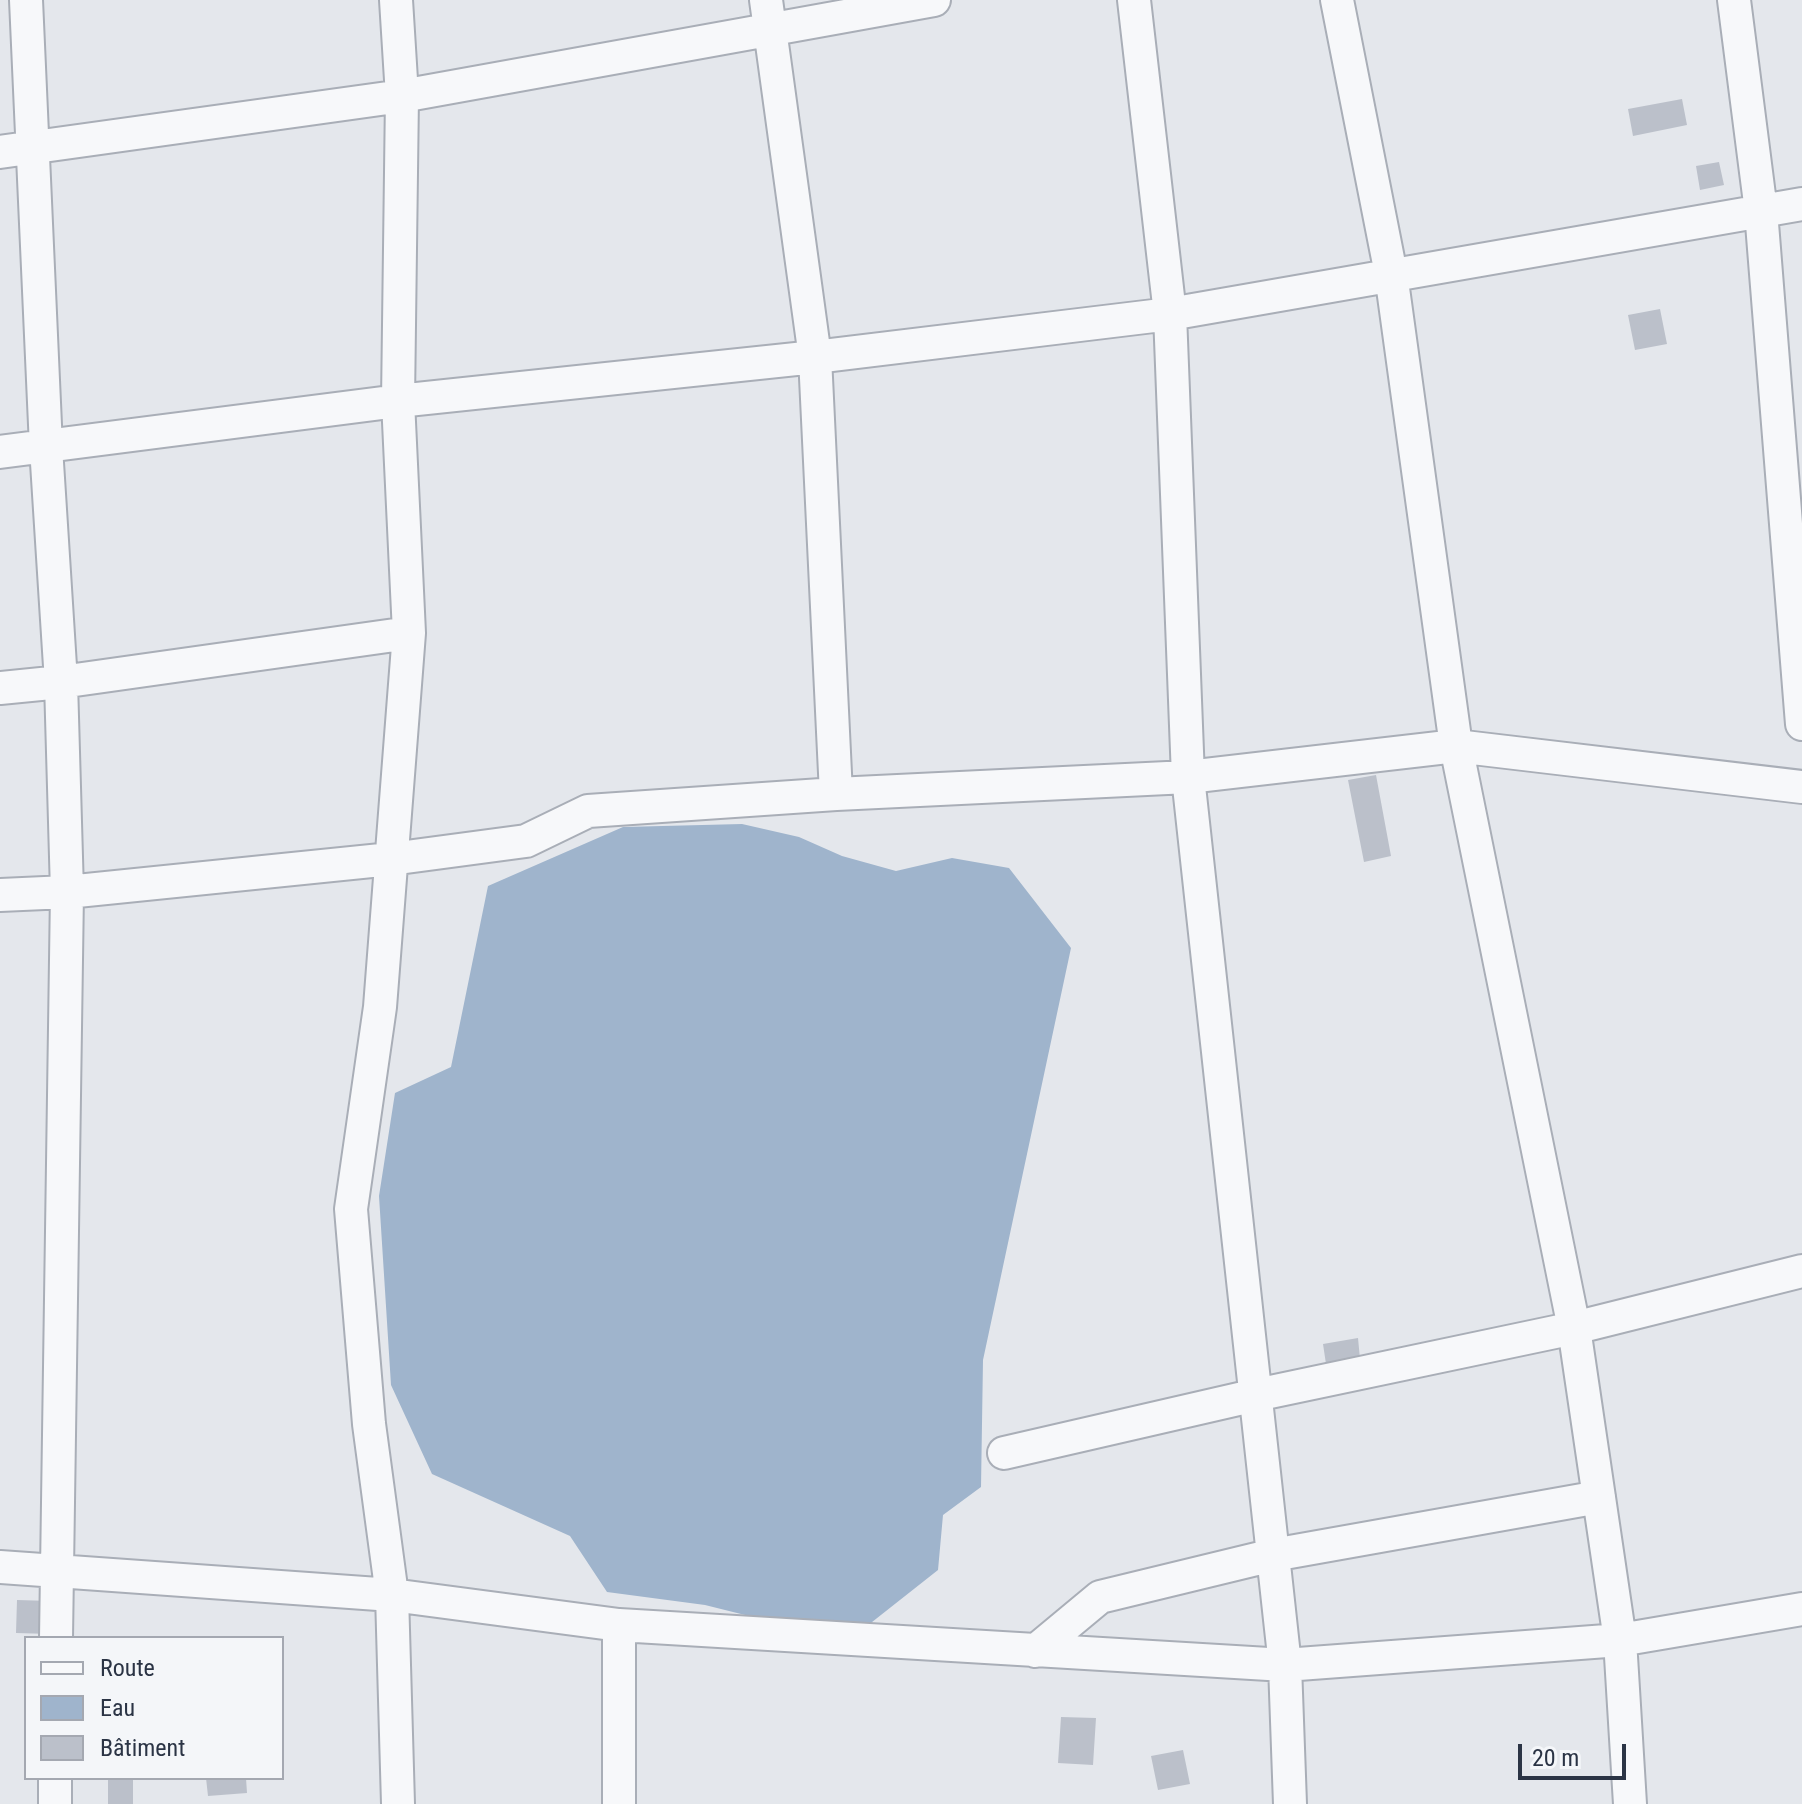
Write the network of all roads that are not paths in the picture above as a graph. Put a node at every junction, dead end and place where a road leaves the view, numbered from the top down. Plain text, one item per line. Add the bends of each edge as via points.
1 (26, 0) edge
2 (396, 0) edge
3 (934, 0) edge
4 (1134, 0) edge
5 (1337, 0) edge
6 (1734, 0) edge
7 (768, 14) edge
8 (402, 96) junction
9 (34, 148) junction
10 (0, 152) edge
11 (1802, 204) edge
12 (1761, 211) junction
13 (1391, 274) junction
14 (1170, 314) junction
15 (815, 357) junction
16 (398, 401) junction
17 (46, 447) junction
18 (0, 452) edge
19 (409, 633) junction
20 (61, 682) junction
21 (0, 688) edge
22 (1802, 724) edge
23 (1456, 746) junction
24 (1188, 777) junction
25 (1802, 787) edge
26 (836, 794) junction
27 (391, 859) junction
28 (67, 892) junction
29 (0, 895) edge
30 (1802, 1271) edge
31 (1574, 1328) junction
32 (1256, 1395) junction
33 (1004, 1453) dead end
34 (1599, 1497) junction
35 (1273, 1555) junction
36 (0, 1567) edge
37 (57, 1570) junction
38 (392, 1595) junction
39 (1802, 1609) edge
40 (619, 1625) junction
41 (56, 1636) edge
42 (1620, 1640) junction
43 (1035, 1651) junction
44 (1285, 1665) junction
45 (55, 1780) edge
46 (55, 1804) edge
47 (398, 1804) edge
48 (619, 1804) edge
49 (1290, 1804) edge
50 (1630, 1804) edge

1 - 9 street
2 - 8 street
3 - 7 street
4 - 14 street
5 - 13 street
6 - 12 street
7 - 8 street
7 - 15 street
8 - 9 street
8 - 16 street
9 - 10 street
9 - 17 street
11 - 12 street
12 - 13 street
12 - 22 street
13 - 14 street
13 - 23 street
14 - 15 street
14 - 24 street
15 - 16 street
15 - 26 street
16 - 17 street
16 - 19 street
17 - 18 street
17 - 20 street
19 - 20 street
19 - 27 street
20 - 21 street
20 - 28 street
23 - 24 street
23 - 25 street
23 - 31 street
24 - 26 street
24 - 32 street
26 - 27 street via 588,811 526,841
27 - 28 street
27 - 38 street via 380,1007 351,1209 369,1424
28 - 29 street
28 - 37 street
30 - 31 street
31 - 32 street
31 - 34 street
32 - 33 street
32 - 35 street
34 - 35 street
34 - 42 street
35 - 43 street via 1100,1597
35 - 44 street
36 - 37 street
37 - 38 street
37 - 41 street
38 - 40 street
38 - 47 street
39 - 42 street
40 - 43 street
40 - 48 street
42 - 44 street
42 - 50 street
43 - 44 street
44 - 49 street
45 - 46 street

